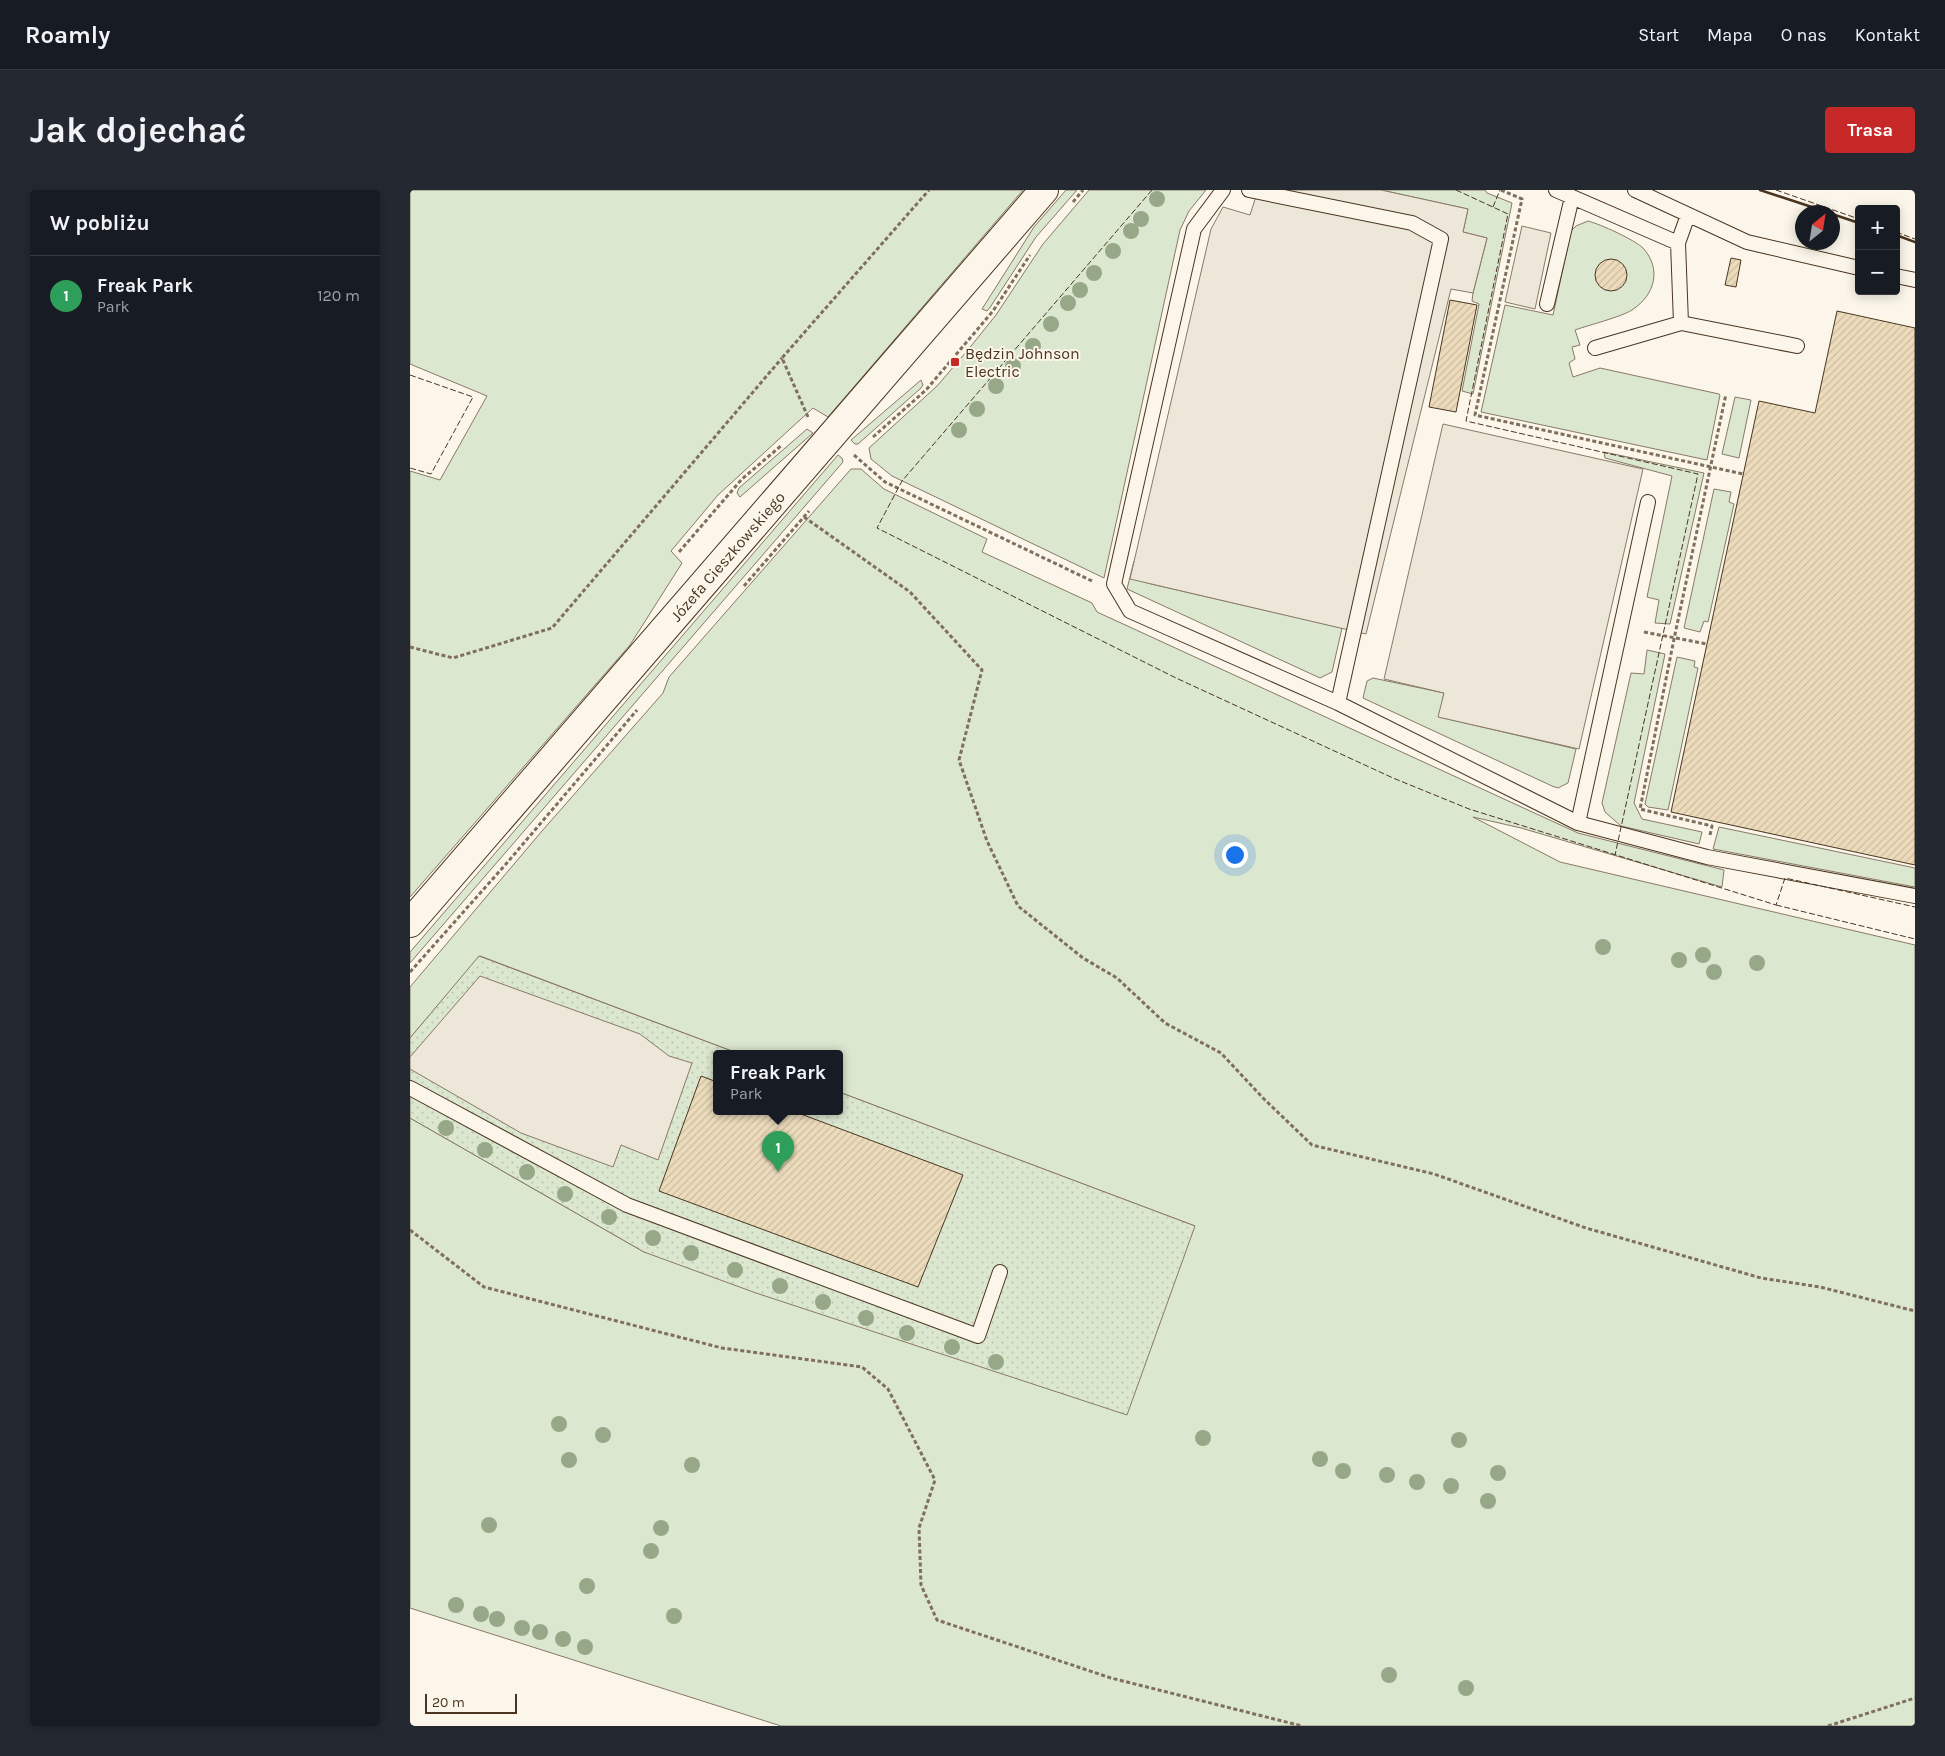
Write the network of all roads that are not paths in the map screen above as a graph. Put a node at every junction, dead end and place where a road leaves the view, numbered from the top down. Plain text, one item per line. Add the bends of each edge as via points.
1 (1044, 190) edge
2 (1223, 190) edge
3 (1249, 190) edge
4 (1556, 190) edge
5 (1635, 190) edge
6 (1572, 197) junction
7 (1688, 215) junction
8 (1678, 244) junction
9 (1855, 267) edge
10 (1900, 277) edge
11 (1915, 280) edge
12 (1547, 304) dead end
13 (1681, 323) junction
14 (1796, 346) dead end
15 (1595, 348) dead end
16 (1648, 502) dead end
17 (1338, 703) junction
18 (1578, 823) junction
19 (1915, 896) edge
20 (410, 923) edge
21 (410, 1088) edge
22 (1000, 1272) dead end

1 - 20 street, Józefa Cieszkowskiego
2 - 17 lane via 1194,229 1114,584 1130,611
3 - 17 lane via 1412,222 1441,239
4 - 6 lane
5 - 7 lane
6 - 8 lane
6 - 12 lane
7 - 8 lane
7 - 9 lane via 1747,242
8 - 13 lane
10 - 11 lane
13 - 14 lane
13 - 15 lane
16 - 18 lane
17 - 18 lane
18 - 19 lane via 1707,857
21 - 22 lane via 628,1205 978,1336

